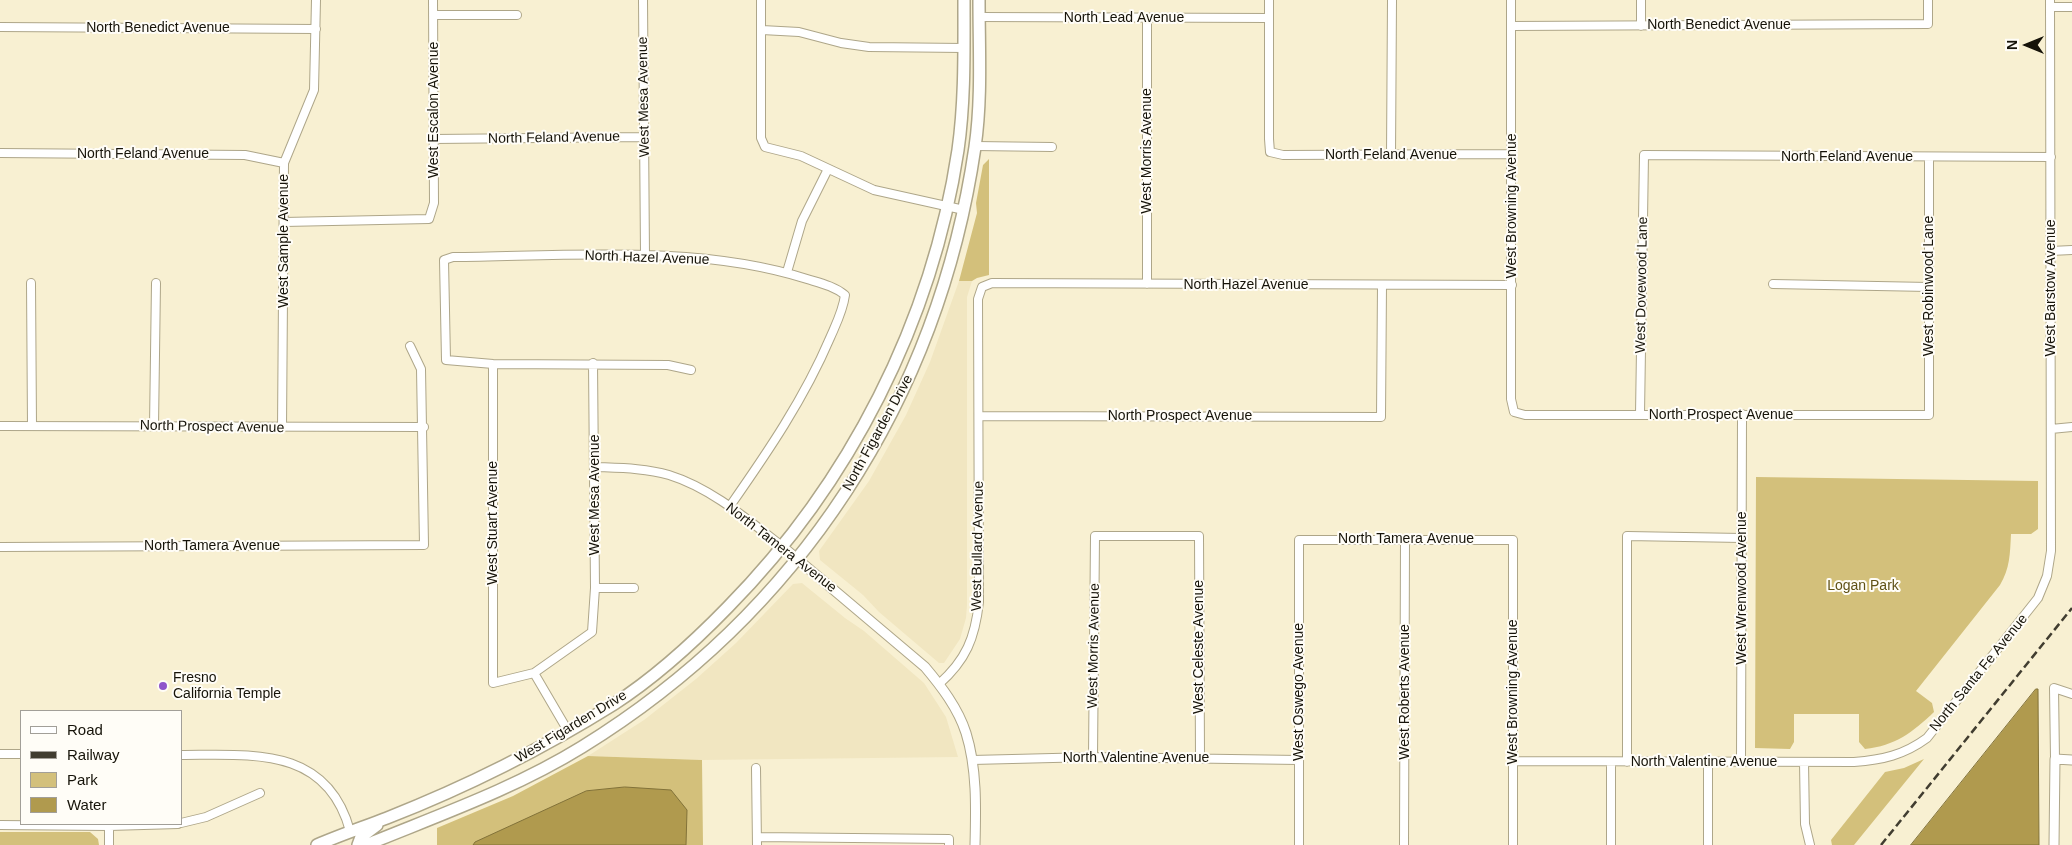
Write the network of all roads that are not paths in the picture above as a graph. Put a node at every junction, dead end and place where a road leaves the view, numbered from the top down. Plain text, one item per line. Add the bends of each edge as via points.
1 (316, 0) edge
2 (433, 0) edge
3 (642, 0) edge
4 (761, 0) edge
5 (964, 0) edge
6 (979, 0) edge
7 (1269, 0) edge
8 (1392, 0) edge
9 (1511, 0) edge
10 (1641, 0) edge
11 (1928, 0) edge
12 (2050, 4) edge
13 (2072, 7) edge
14 (433, 15) junction
15 (517, 15) dead end
16 (979, 16) junction
17 (1147, 18) junction
18 (1269, 18) junction
19 (1511, 26) junction
20 (1641, 26) junction
21 (0, 28) edge
22 (316, 29) junction
23 (762, 30) junction
24 (964, 48) junction
25 (962, 107) junction
26 (644, 137) junction
27 (433, 139) junction
28 (975, 146) junction
29 (1052, 147) dead end
30 (0, 153) edge
31 (1512, 154) junction
32 (1391, 155) junction
33 (1644, 155) joint
34 (1929, 157) junction
35 (2050, 157) junction
36 (284, 163) junction
37 (828, 169) junction
38 (947, 206) junction
39 (964, 210) junction
40 (284, 222) junction
41 (2051, 250) junction
42 (2072, 250) edge
43 (645, 255) junction
44 (787, 272) junction
45 (31, 283) dead end
46 (156, 283) dead end
47 (1147, 284) junction
48 (1772, 284) dead end
49 (1382, 285) junction
50 (1512, 285) junction
51 (982, 287) joint
52 (1929, 287) junction
53 (410, 346) dead end
54 (493, 364) junction
55 (593, 364) junction
56 (691, 370) dead end
57 (1514, 412) joint
58 (1640, 414) junction
59 (1742, 414) junction
60 (1929, 415) joint
61 (979, 416) junction
62 (0, 426) edge
63 (32, 426) junction
64 (154, 426) junction
65 (2072, 426) edge
66 (424, 427) junction
67 (282, 428) junction
68 (2051, 429) junction
69 (595, 467) junction
70 (730, 506) junction
71 (1095, 536) joint
72 (1742, 538) junction
73 (1405, 539) junction
74 (1299, 540) joint
75 (1513, 540) joint
76 (0, 546) edge
77 (783, 547) junction
78 (798, 560) junction
79 (2048, 576) joint
80 (595, 588) junction
81 (634, 588) dead end
82 (534, 673) junction
83 (939, 684) junction
84 (2072, 694) edge
85 (568, 731) junction
86 (0, 754) edge
87 (20, 754) edge
88 (182, 755) edge
89 (1895, 756) joint
90 (1092, 757) junction
91 (1200, 758) junction
92 (972, 760) junction
93 (1299, 760) junction
94 (2055, 760) junction
95 (2072, 760) edge
96 (1513, 761) junction
97 (1611, 762) junction
98 (1627, 762) junction
99 (1708, 762) junction
100 (1741, 762) junction
101 (1804, 762) junction
102 (756, 768) dead end
103 (260, 793) dead end
104 (387, 818) junction
105 (182, 823) edge
106 (0, 825) edge
107 (144, 825) edge
108 (109, 826) junction
109 (350, 831) junction
110 (757, 841) edge
111 (949, 842) edge
112 (109, 845) edge
113 (317, 845) edge
114 (340, 845) edge
115 (358, 845) edge
116 (366, 845) edge
117 (975, 845) edge
118 (1299, 845) edge
119 (1404, 845) edge
120 (1513, 845) edge
121 (1611, 845) edge
122 (1708, 845) edge
123 (1810, 845) edge
124 (2054, 845) edge

1 - 22 street, West Sample Avenue
2 - 14 street, West Escalon Avenue
3 - 26 street, West Mesa Avenue
4 - 23 street
5 - 24 main road
6 - 16 main road
7 - 18 street
8 - 32 street
9 - 19 street, West Browning Avenue
10 - 20 street
11 - 20 street, North Benedict Avenue via 1928,24
12 - 13 street
12 - 35 street, West Barstow Avenue
14 - 15 street
14 - 27 street, West Escalon Avenue
16 - 17 street, North Lead Avenue
16 - 28 main road
17 - 18 street, North Lead Avenue
17 - 47 street, West Morris Avenue
18 - 32 street, North Feland Avenue via 1270,152 1283,155
19 - 20 street, North Benedict Avenue
19 - 31 street, West Browning Avenue
21 - 22 street, North Benedict Avenue
22 - 36 street, West Sample Avenue via 314,90
23 - 24 street via 799,32 869,47
23 - 37 street via 761,138 765,147 801,156
24 - 25 main road
25 - 28 main road via 968,116 968,135
25 - 38 main road
26 - 27 street, North Feland Avenue
26 - 43 street, West Mesa Avenue
27 - 40 street, West Escalon Avenue via 434,203 429,220
28 - 29 street
28 - 39 main road
30 - 36 street, North Feland Avenue via 245,155
31 - 32 street, North Feland Avenue
31 - 50 street, West Browning Avenue
33 - 34 street, North Feland Avenue
33 - 58 street, West Dovewood Lane
34 - 35 street, North Feland Avenue
34 - 52 street, West Robinwood Lane
35 - 41 street, West Barstow Avenue
36 - 40 street, West Sample Avenue
37 - 38 street via 874,190
37 - 44 street via 802,221
38 - 39 street
38 - 77 main road, North Figarden Drive via 922,296 889,376 841,466
39 - 78 main road, North Figarden Drive via 932,323 910,378 846,493
40 - 67 street, West Sample Avenue
41 - 42 street
41 - 68 street, West Barstow Avenue
43 - 44 street, North Hazel Avenue via 720,260
43 - 54 street, North Hazel Avenue via 453,257 444,260 446,360
44 - 70 street, North Hazel Avenue via 838,289 845,295 844,306 798,402
45 - 63 street
46 - 64 street
47 - 49 street, North Hazel Avenue
47 - 51 street, North Hazel Avenue via 992,283
48 - 52 street
49 - 50 street, North Hazel Avenue
49 - 61 street, North Prospect Avenue via 1381,417
50 - 57 street, West Browning Avenue via 1511,399
51 - 61 street, West Bullard Avenue via 978,299
52 - 60 street, West Robinwood Lane
53 - 66 street via 422,369
54 - 55 street
54 - 82 street, West Stuart Avenue via 493,683
55 - 56 street via 668,365
55 - 69 street, West Mesa Avenue
57 - 58 street, North Prospect Avenue via 1525,415
58 - 59 street, North Prospect Avenue
59 - 60 street, North Prospect Avenue
59 - 72 street, West Wrenwood Avenue
61 - 83 street, West Bullard Avenue via 979,602 976,625 961,661
62 - 63 street, North Prospect Avenue
63 - 64 street, North Prospect Avenue
64 - 67 street, North Prospect Avenue
65 - 68 street
66 - 67 street, North Prospect Avenue
66 - 76 street, North Tamera Avenue via 424,545
68 - 79 street, West Barstow Avenue
69 - 70 street, North Tamera Avenue via 668,474
69 - 80 street, West Mesa Avenue
70 - 77 street, North Tamera Avenue
71 - 90 street, West Morris Avenue
71 - 91 street, West Celeste Avenue via 1199,536
72 - 98 street via 1627,536
72 - 100 street, West Wrenwood Avenue
73 - 74 street, North Tamera Avenue
73 - 75 street, North Tamera Avenue
73 - 119 street, West Roberts Avenue
74 - 93 street, West Oswego Avenue
75 - 96 street, West Browning Avenue
77 - 78 street, North Tamera Avenue
77 - 85 main road, West Figarden Drive via 698,638 616,702
78 - 83 street, North Tamera Avenue via 925,667
78 - 116 main road, West Figarden Drive via 698,663 654,699 582,747 487,797
79 - 89 street, North Santa Fe Avenue via 2028,612 1927,738
80 - 81 street
80 - 82 street, West Mesa Avenue via 592,632
82 - 85 street
83 - 92 street via 965,731
84 - 94 street via 2054,688
85 - 104 main road, West Figarden Drive via 525,756
86 - 87 street
88 - 109 street via 257,756 286,761 315,776 335,794 345,812
89 - 101 street, North Valentine Avenue via 1872,761
90 - 91 street, North Valentine Avenue
90 - 92 street, North Valentine Avenue
91 - 93 street, North Valentine Avenue
92 - 117 street
93 - 118 street, West Oswego Avenue
94 - 95 street
94 - 124 street
96 - 97 street, North Valentine Avenue
96 - 120 street, West Browning Avenue
97 - 98 street, North Valentine Avenue
97 - 121 street
98 - 99 street, North Valentine Avenue
99 - 100 street, North Valentine Avenue
99 - 122 street
100 - 101 street, North Valentine Avenue
101 - 123 street via 1805,824
102 - 110 street
103 - 105 street via 206,817
104 - 109 main road, West Figarden Drive
104 - 115 main road via 362,837
106 - 108 street
107 - 108 street
108 - 112 street
109 - 113 main road, West Figarden Drive
109 - 114 main road
110 - 111 street

